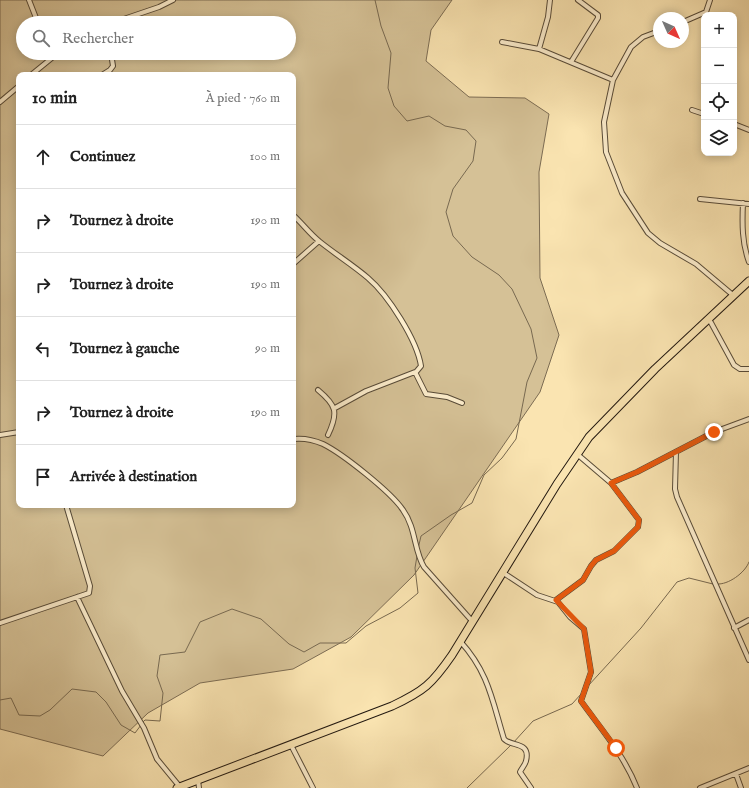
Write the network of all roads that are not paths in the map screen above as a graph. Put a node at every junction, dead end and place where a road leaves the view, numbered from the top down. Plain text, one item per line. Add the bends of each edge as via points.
1 (29, 0) edge
2 (174, 0) edge
3 (550, 0) edge
4 (578, 0) edge
5 (710, 0) edge
6 (35, 16) edge
7 (133, 16) edge
8 (689, 19) edge
9 (653, 33) edge
10 (502, 42) dead end
11 (539, 50) junction
12 (46, 60) edge
13 (112, 60) edge
14 (571, 62) junction
15 (34, 72) edge
16 (107, 72) edge
17 (613, 80) junction
18 (16, 89) edge
19 (0, 102) edge
20 (692, 110) dead end
21 (701, 113) edge
22 (737, 125) edge
23 (749, 130) edge
24 (700, 199) dead end
25 (743, 203) junction
26 (749, 204) edge
27 (296, 218) edge
28 (319, 241) junction
29 (296, 261) edge
30 (749, 262) edge
31 (749, 281) edge
32 (734, 296) junction
33 (709, 319) junction
34 (749, 369) edge
35 (416, 372) junction
36 (318, 390) dead end
37 (462, 403) dead end
38 (334, 408) junction
39 (749, 419) edge
40 (16, 432) edge
41 (0, 435) edge
42 (328, 435) dead end
43 (296, 439) edge
44 (676, 452) junction
45 (577, 453) junction
46 (611, 483) junction
47 (67, 508) edge
48 (502, 572) junction
49 (77, 597) junction
50 (556, 600) junction
51 (749, 620) edge
52 (472, 621) junction
53 (0, 622) edge
54 (734, 628) junction
55 (460, 641) junction
56 (749, 660) edge
57 (291, 745) junction
58 (749, 768) edge
59 (736, 774) junction
60 (198, 784) edge
61 (179, 787) edge
62 (313, 788) edge
63 (531, 788) edge
64 (637, 788) edge
65 (700, 788) edge
66 (741, 788) edge

1 - 6 street
2 - 7 street
3 - 11 street
4 - 14 street via 598,15 598,18
5 - 8 street via 706,12
9 - 17 street via 643,37 631,47
10 - 11 street
11 - 14 street
12 - 15 street
13 - 16 street via 113,66
14 - 17 street
17 - 32 street via 606,110 604,138 606,152 622,193 653,238 696,264
18 - 19 street
20 - 21 street
22 - 23 street
24 - 25 street
25 - 26 street
25 - 30 street via 742,234
27 - 28 street
28 - 29 street
28 - 35 street via 369,279 392,306 415,348 421,366
31 - 32 highway
32 - 33 highway
33 - 34 street via 734,365 740,369
33 - 45 highway via 618,406
35 - 37 street via 426,394 447,397
35 - 38 street via 384,382
36 - 38 street via 327,397
38 - 42 street via 334,422
39 - 44 street via 714,432
40 - 41 street
43 - 52 street via 322,443 356,466 388,493 403,510 413,528 424,567
44 - 46 street
44 - 54 street via 677,497
45 - 46 street
45 - 48 highway
46 - 50 street via 639,520 638,527 614,551 596,560 583,580
47 - 49 street via 90,590
48 - 50 street via 537,595
48 - 52 highway
49 - 53 street
49 - 61 street via 122,691 144,728 157,759
50 - 64 street via 584,629 591,672 581,701 616,748
51 - 54 street
52 - 55 highway
54 - 56 street
55 - 57 highway via 438,675 416,695
55 - 63 street via 479,664 504,739 508,743 522,746 527,753 520,772
57 - 60 highway
57 - 62 street
58 - 59 street
59 - 65 street
59 - 66 street
60 - 61 highway

